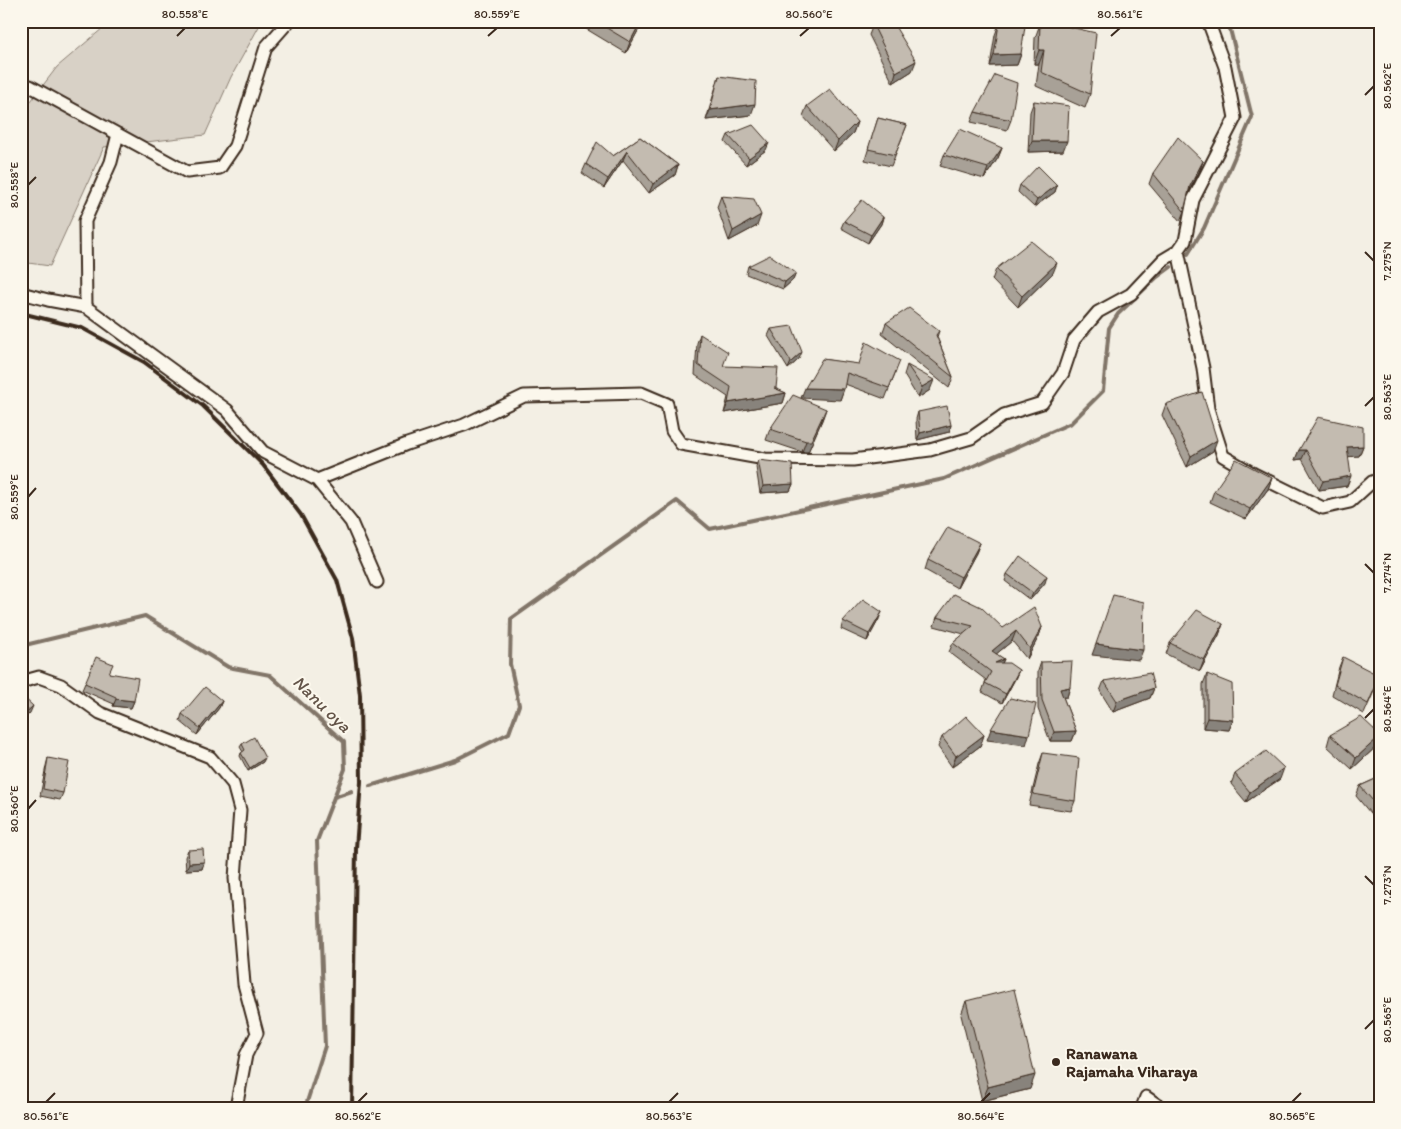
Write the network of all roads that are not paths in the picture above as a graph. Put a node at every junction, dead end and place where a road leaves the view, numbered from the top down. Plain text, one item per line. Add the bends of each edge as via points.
1 (289, 21) edge
2 (1208, 21) edge
3 (21, 85) edge
4 (118, 134) junction
5 (1178, 251) junction
6 (21, 292) edge
7 (86, 307) junction
8 (317, 480) junction
9 (1376, 481) edge
10 (1380, 492) edge
11 (377, 582) dead end
12 (21, 682) edge
13 (236, 1108) edge
14 (1142, 1108) edge
15 (1162, 1108) edge

1 - 4 street via 266,48 235,146 220,168 187,172
2 - 5 street via 1224,67 1235,118 1193,200 1185,241
3 - 4 street via 30,86
4 - 7 street via 112,162 85,220
5 - 8 street via 1163,260 1131,294 1098,312 1074,340 1063,373 1042,403 1004,415 971,438 930,450 853,460 765,459 681,444 672,431 667,404 641,393 524,396 464,425
5 - 9 street via 1203,368 1208,408 1223,456 1323,508 1350,502
6 - 7 street
7 - 8 street via 227,410 263,452
8 - 11 street via 350,522
9 - 10 street
12 - 13 street via 39,677 60,684 100,713 210,757 233,784 240,810 234,878 244,984 257,1033 246,1056
14 - 15 street via 1146,1097

